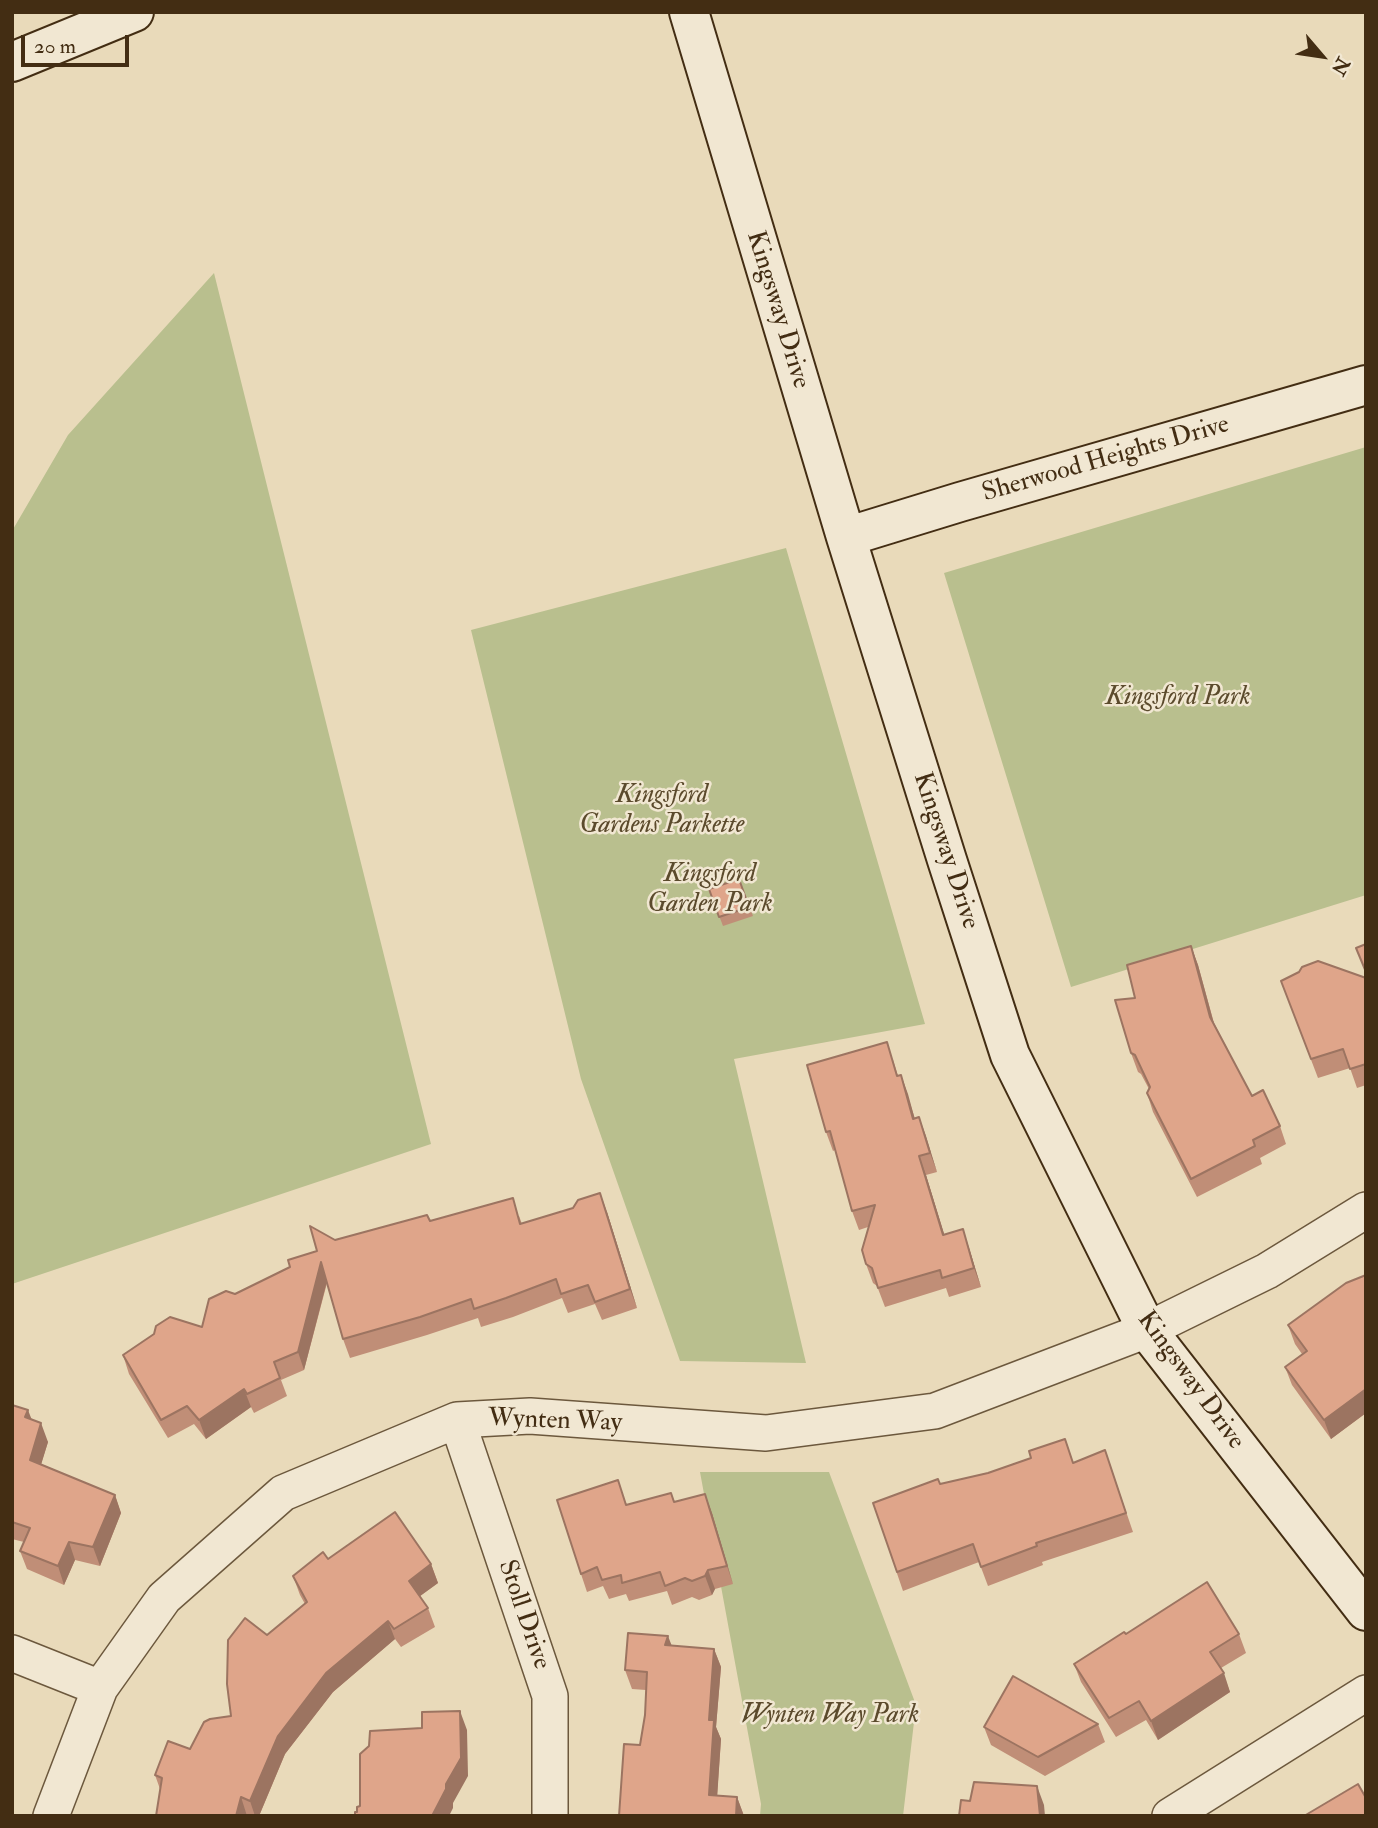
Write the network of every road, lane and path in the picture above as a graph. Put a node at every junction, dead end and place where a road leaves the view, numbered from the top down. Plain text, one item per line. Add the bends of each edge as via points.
1 (134, 12) edge
2 (689, 12) edge
3 (12, 62) edge
4 (1366, 385) edge
5 (846, 537) junction
6 (1366, 1210) edge
7 (1147, 1330) junction
8 (457, 1420) junction
9 (1366, 1611) edge
10 (12, 1653) edge
11 (100, 1688) junction
12 (1366, 1693) edge
13 (51, 1816) edge
14 (550, 1816) edge
15 (1170, 1816) edge

1 - 3 street
2 - 5 street, Kingsway Drive
4 - 5 street, Sherwood Heights Drive
5 - 7 street, Kingsway Drive via 1010,1055
6 - 7 street, Wynten Way via 1267,1271
7 - 8 street, Wynten Way via 935,1411 787,1431 530,1416
7 - 9 street, Kingsway Drive
8 - 11 street, Wynten Way via 283,1493 164,1598
8 - 14 street, Stoll Drive via 550,1696
10 - 11 street
11 - 13 street, Wynten Way
12 - 15 street

